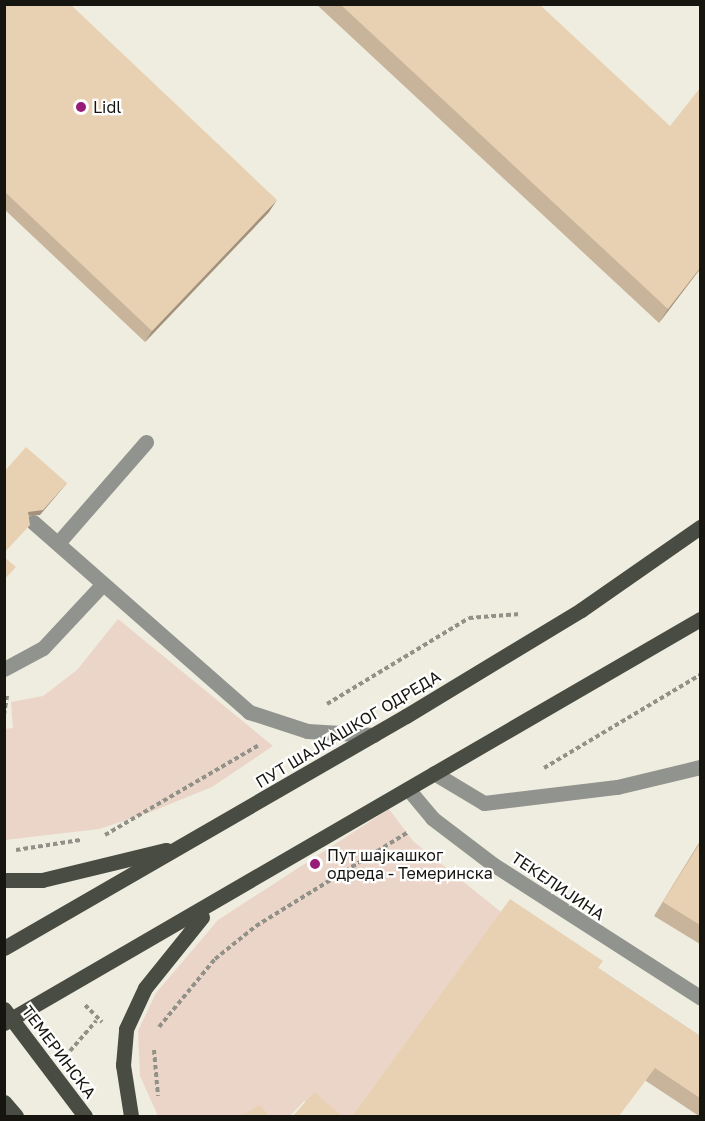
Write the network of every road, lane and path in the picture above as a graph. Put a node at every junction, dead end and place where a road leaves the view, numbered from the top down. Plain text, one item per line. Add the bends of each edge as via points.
1 (146, 442) dead end
2 (33, 522) edge
3 (700, 527) edge
4 (58, 543) junction
5 (102, 585) junction
6 (469, 618) dead end
7 (700, 619) edge
8 (4, 669) edge
9 (291, 726) junction
10 (374, 735) junction
11 (700, 767) edge
12 (434, 773) junction
13 (408, 789) junction
14 (100, 837) dead end
15 (88, 839) dead end
16 (189, 843) junction
17 (4, 850) edge
18 (4, 880) edge
19 (219, 901) junction
20 (4, 948) edge
21 (700, 997) edge
22 (7, 1017) edge
23 (152, 1036) dead end
24 (4, 1102) edge
25 (159, 1105) dead end
26 (16, 1116) edge
27 (85, 1116) edge
28 (131, 1116) edge

1 - 4 street
2 - 4 street
3 - 10 main road, ПУТ ШАЈКАШКОГ ОДРЕДА via 581,610
4 - 5 street
5 - 8 street via 43,648
5 - 9 street via 249,712
6 - 9 path
7 - 12 main road
9 - 10 street
9 - 14 path
10 - 16 main road, ПУТ ШАЈКАШКОГ ОДРЕДА
11 - 12 street via 617,787 484,803
12 - 13 main road
13 - 19 main road
13 - 21 street, ТЕКЕЛИЈИНА via 432,818 494,865
15 - 17 path
16 - 18 main road via 74,874
16 - 20 main road, ПУТ ШАЈКАШКОГ ОДРЕДА
19 - 22 main road
19 - 28 main road via 178,940 145,988 126,1029 123,1065
22 - 27 main road, ТЕМЕРИНСКА
23 - 25 path
24 - 26 main road

